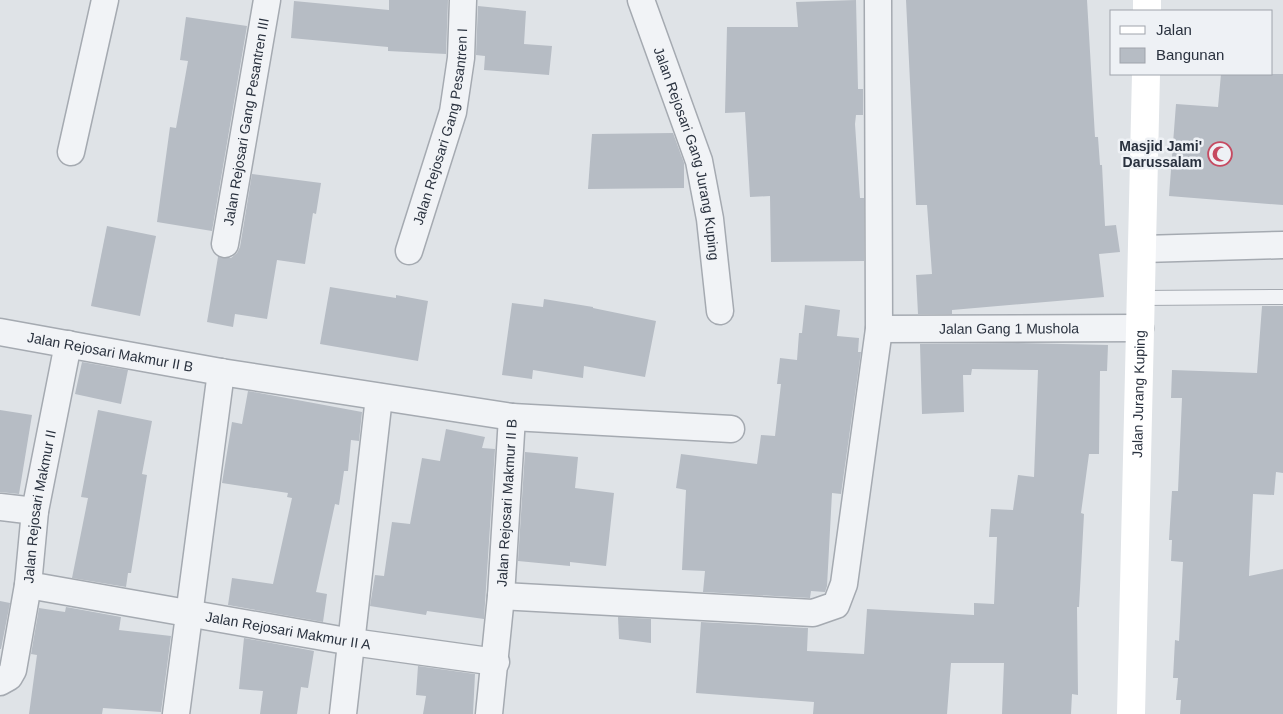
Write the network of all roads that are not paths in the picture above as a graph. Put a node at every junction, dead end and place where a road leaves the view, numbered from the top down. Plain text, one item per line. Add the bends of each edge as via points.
1 (105, 0) edge
2 (268, 0) edge
3 (463, 0) edge
4 (641, 0) edge
5 (878, 0) edge
6 (1146, 75) edge
7 (70, 152) dead end
8 (225, 244) dead end
9 (1283, 245) edge
10 (1143, 249) junction
11 (409, 251) dead end
12 (1141, 298) junction
13 (1283, 298) edge
14 (720, 311) dead end
15 (1140, 328) junction
16 (879, 329) junction
17 (0, 332) edge
18 (68, 344) junction
19 (221, 372) junction
20 (380, 398) junction
21 (512, 417) junction
22 (731, 429) dead end
23 (0, 507) edge
24 (34, 511) junction
25 (28, 585) junction
26 (501, 596) junction
27 (190, 615) junction
28 (352, 642) junction
29 (496, 662) junction
30 (7, 676) edge
31 (176, 714) edge
32 (343, 714) edge
33 (489, 714) edge
34 (1131, 714) edge

1 - 7 street
2 - 8 street, Jalan Rejosari Gang Pesantren III
3 - 11 street, Jalan Rejosari Gang Pesantren I via 461,58 453,112
4 - 14 street, Jalan Rejosari Gang Jurang Kuping via 699,161 710,219
5 - 16 street
6 - 10 street, Jalan Jurang Kuping
9 - 10 street
10 - 12 street, Jalan Jurang Kuping
12 - 13 lane
12 - 15 street, Jalan Jurang Kuping
15 - 16 street, Jalan Gang 1 Mushola
15 - 34 street, Jalan Jurang Kuping
16 - 26 street via 844,584 836,605 813,613
17 - 18 street, Jalan Rejosari Makmur II B
18 - 19 street, Jalan Rejosari Makmur II B
18 - 24 street, Jalan Rejosari Makmur II
19 - 20 street, Jalan Rejosari Makmur II B
19 - 27 street
20 - 21 street, Jalan Rejosari Makmur II B
20 - 28 street
21 - 22 street
21 - 26 street, Jalan Rejosari Makmur II B
23 - 24 street
24 - 25 street, Jalan Rejosari Makmur II
25 - 27 street, Jalan Rejosari Makmur II A
25 - 30 street, Jalan Rejosari Makmur II
26 - 29 street, Jalan Rejosari Makmur II B
27 - 28 street, Jalan Rejosari Makmur II A
27 - 31 street
28 - 29 street, Jalan Rejosari Makmur II A
28 - 32 street
29 - 33 street

